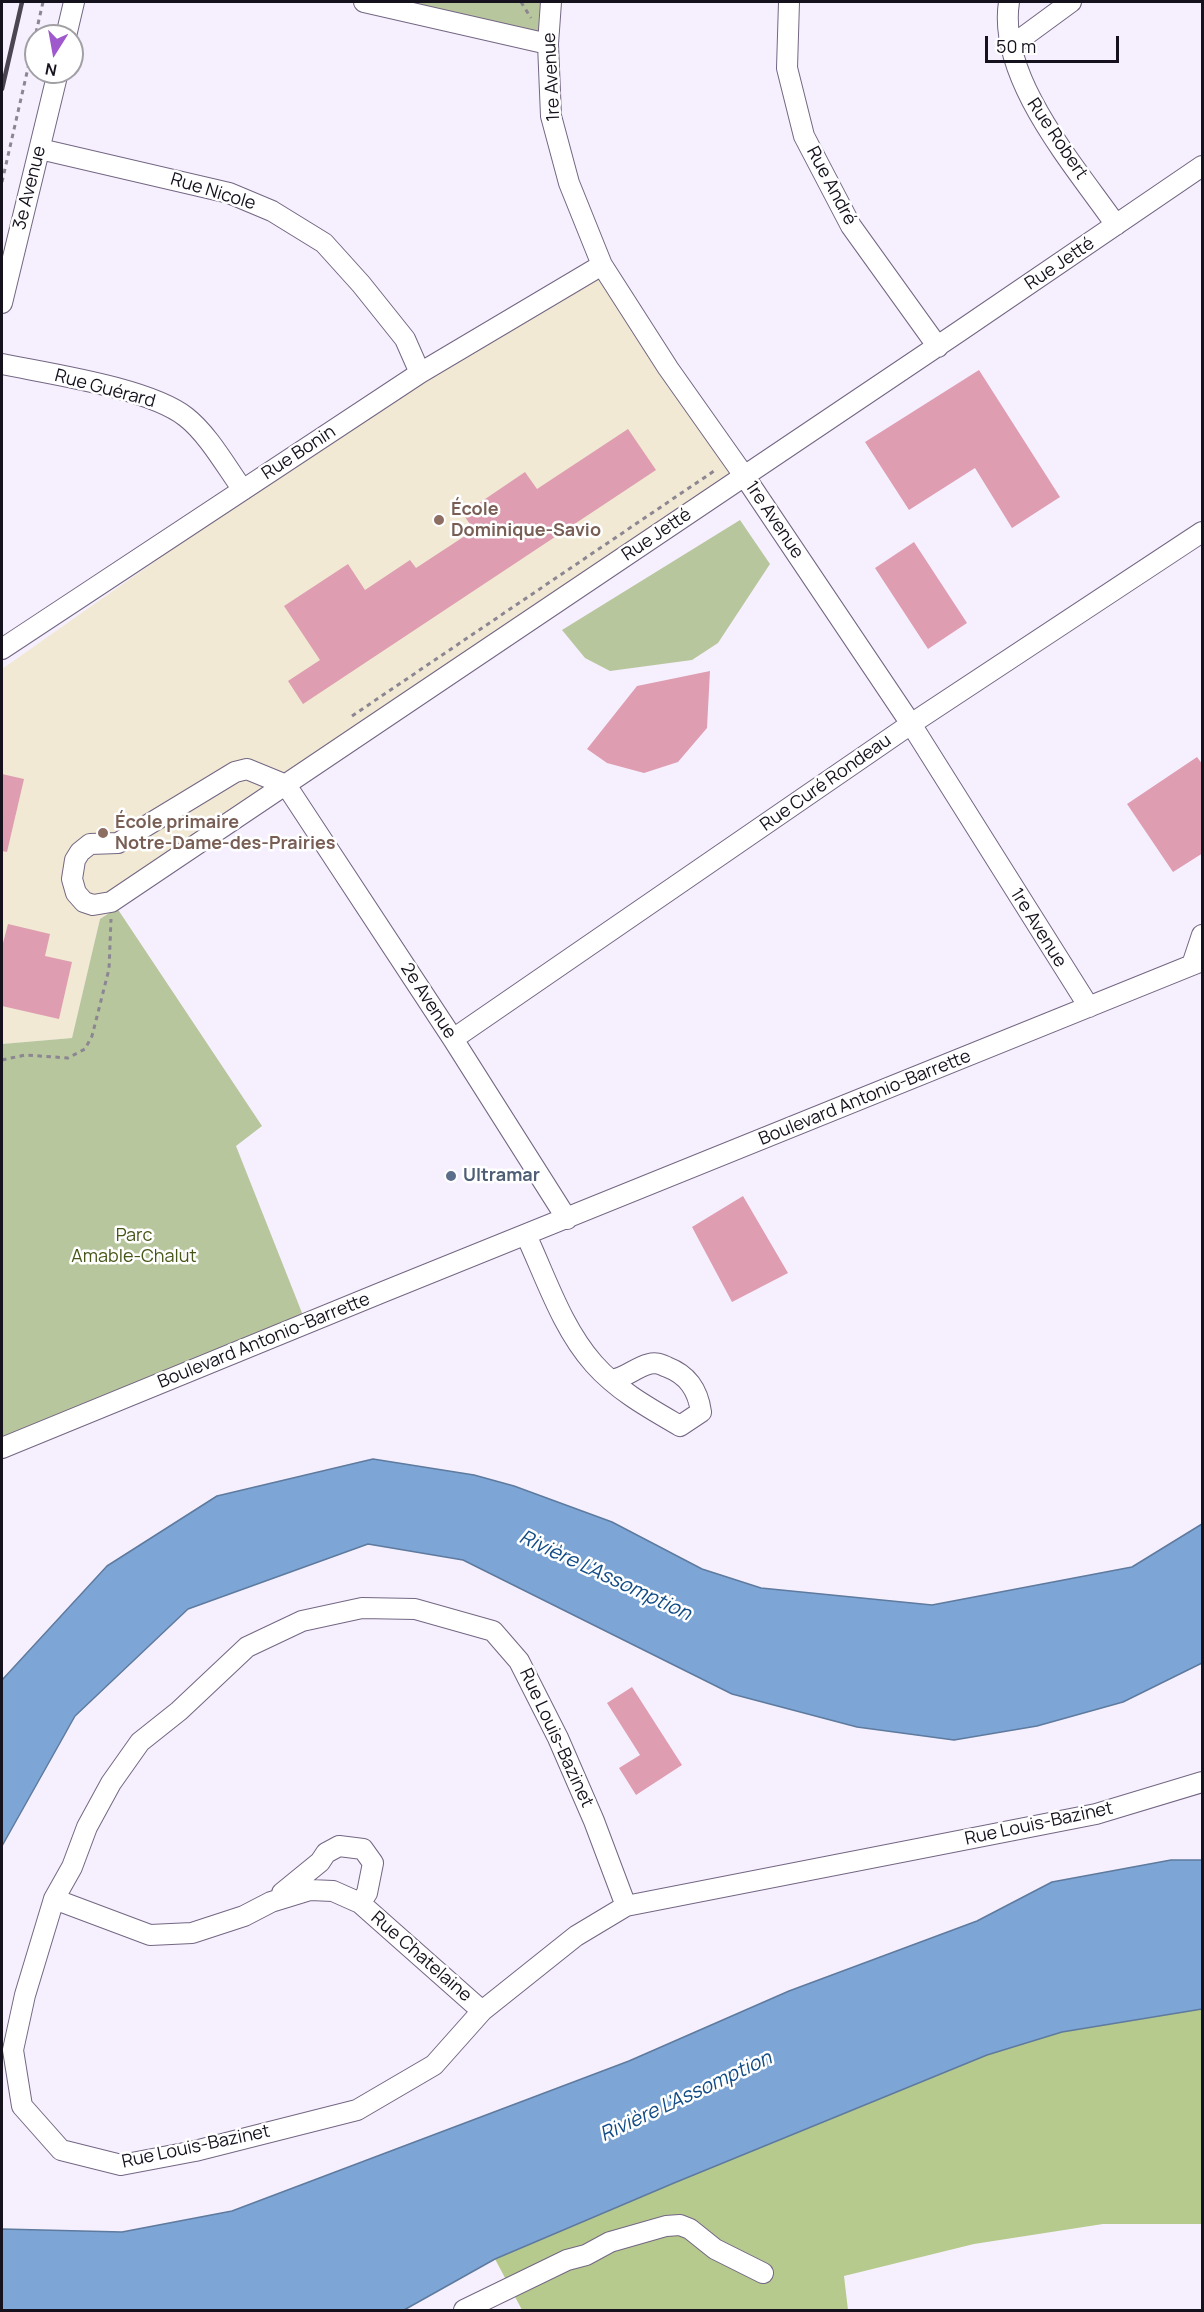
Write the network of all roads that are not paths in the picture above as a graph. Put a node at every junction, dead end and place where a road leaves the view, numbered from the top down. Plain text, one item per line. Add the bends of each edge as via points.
1 (74, 2) edge
2 (364, 2) edge
3 (551, 2) edge
4 (789, 2) edge
5 (1009, 2) edge
6 (1071, 2) edge
7 (69, 24) edge
8 (548, 44) junction
9 (1011, 46) junction
10 (55, 84) edge
11 (40, 149) junction
12 (1203, 166) edge
13 (1116, 225) junction
14 (602, 265) junction
15 (2, 303) edge
16 (938, 347) junction
17 (2, 364) edge
18 (420, 373) junction
19 (745, 477) junction
20 (243, 490) junction
21 (1203, 532) edge
22 (2, 649) edge
23 (910, 724) junction
24 (286, 785) junction
25 (1203, 935) edge
26 (1197, 963) edge
27 (1089, 1007) junction
28 (453, 1039) junction
29 (567, 1219) junction
30 (526, 1235) junction
31 (611, 1380) dead end
32 (2, 1448) edge
33 (1203, 1782) edge
34 (54, 1899) junction
35 (271, 1902) junction
36 (360, 1903) junction
37 (626, 1906) junction
38 (482, 2011) junction
39 (763, 2272) dead end
40 (464, 2310) edge

1 - 7 street
2 - 8 street
3 - 8 street, 1re Avenue
4 - 16 street, Rue André via 787,68 804,136 851,226
5 - 9 street, Rue Robert
6 - 9 street
8 - 14 street, 1re Avenue via 551,116 569,183
9 - 13 street, Rue Robert via 1026,91
10 - 11 street, 3e Avenue
11 - 15 street, 3e Avenue
11 - 18 street, Rue Nicole via 229,193 272,211 324,243 362,284 405,339
12 - 13 street, Rue Jetté
13 - 16 street, Rue Jetté
14 - 18 street, Rue Bonin
14 - 19 street, 1re Avenue
16 - 19 street, Rue Jetté
17 - 20 street, Rue Guérard via 108,387 170,407 187,417
18 - 20 street, Rue Bonin
19 - 23 street, 1re Avenue
19 - 24 street, Rue Jetté
20 - 22 street, Rue Bonin
21 - 23 street, Rue Curé Rondeau
23 - 27 street, 1re Avenue
23 - 28 street, Rue Curé Rondeau
24 - 24 street, Rue Jetté via 111,902 93,905 76,893 72,879 75,860 90,844 118,843 235,772 247,769
24 - 28 street, 2e Avenue
25 - 26 street
26 - 27 street, Boulevard Antonio-Barrette
27 - 29 street, Boulevard Antonio-Barrette
28 - 29 street, 2e Avenue
29 - 30 street, Boulevard Antonio-Barrette
30 - 31 street via 580,1346
30 - 32 street, Boulevard Antonio-Barrette
33 - 37 street, Rue Louis-Bazinet via 1096,1814
34 - 35 street, Rue Chatelaine via 150,1935 192,1933 244,1916
34 - 37 street, Rue Louis-Bazinet via 111,1783 140,1742 247,1647 302,1622 362,1608 415,1609 493,1631 519,1661 558,1738
34 - 38 street, Rue Louis-Bazinet via 13,2050 22,2106 61,2150 71,2153 121,2165 195,2151 357,2110 434,2066
35 - 36 street, Rue Chatelaine via 310,1890 333,1891
35 - 36 street, Rue Chatelaine via 339,1846 363,1849 373,1863 367,1893
36 - 38 street, Rue Chatelaine
37 - 38 street, Rue Louis-Bazinet via 576,1936
39 - 40 street via 715,2249 690,2229 666,2226 610,2242

